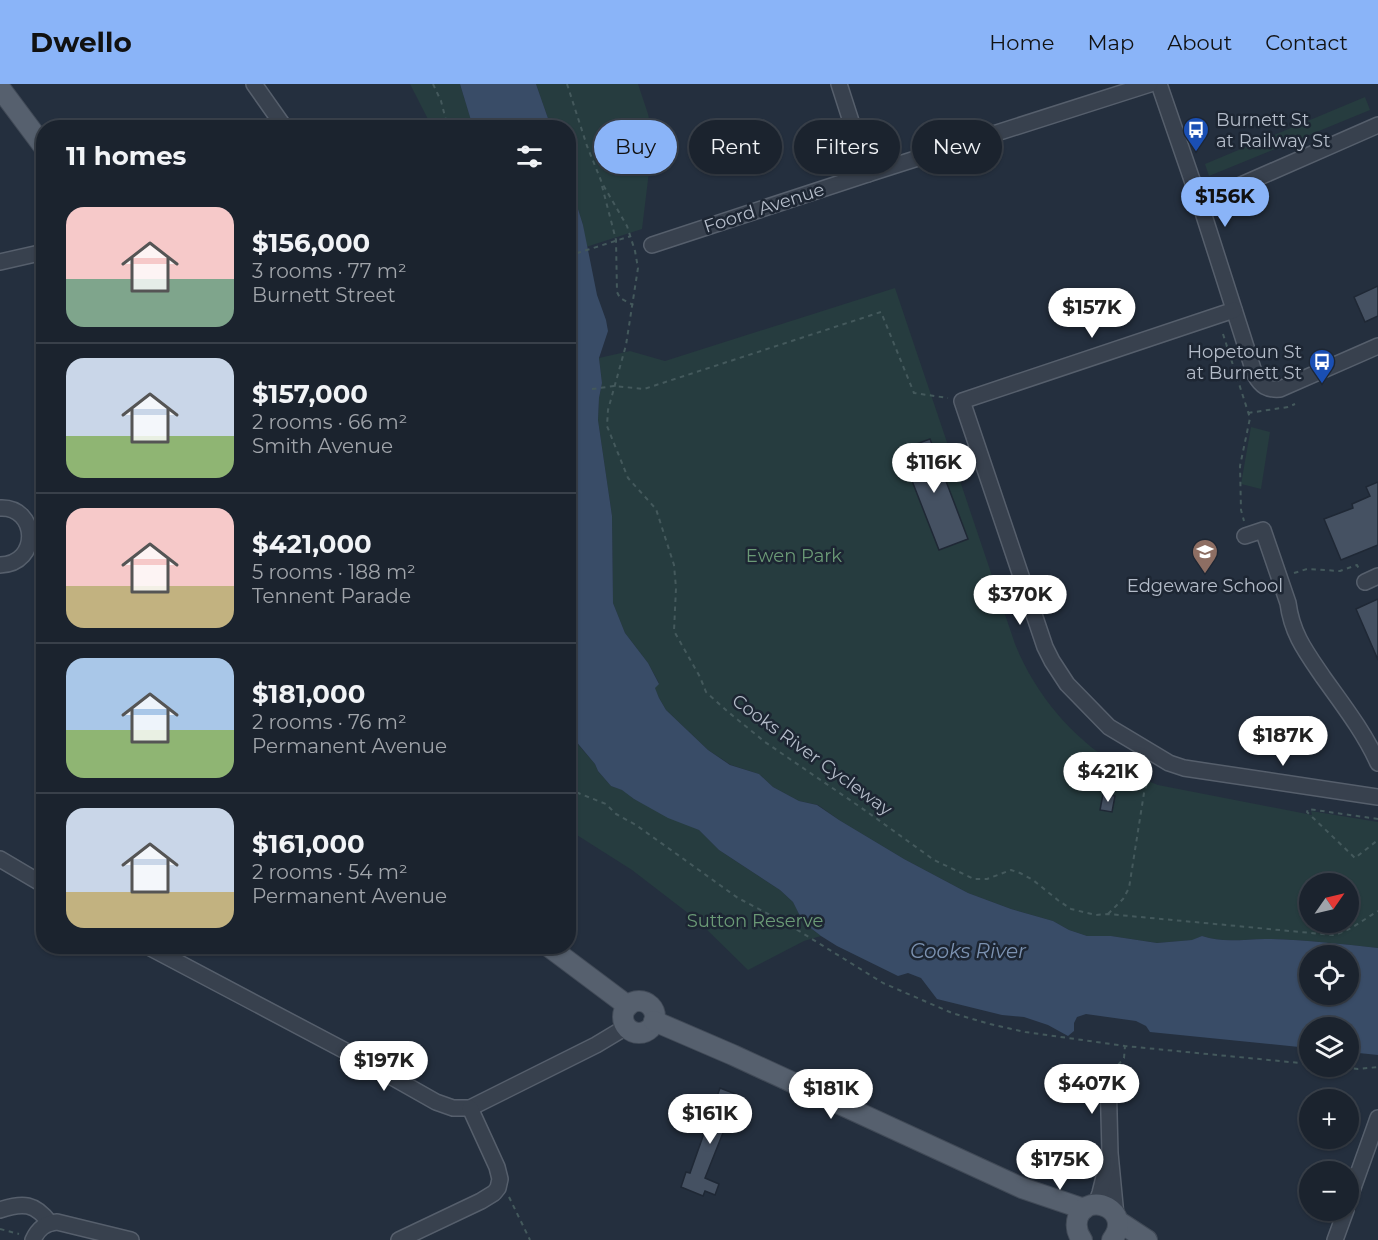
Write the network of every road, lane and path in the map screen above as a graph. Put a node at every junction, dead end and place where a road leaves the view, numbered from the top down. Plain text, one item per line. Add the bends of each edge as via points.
1 (254, 84) edge
2 (433, 84) edge
3 (567, 84) edge
4 (839, 84) edge
5 (1150, 84) edge
6 (1159, 84) edge
7 (0, 88) edge
8 (279, 120) edge
9 (446, 120) edge
10 (851, 120) edge
11 (1378, 124) edge
12 (36, 136) edge
13 (900, 164) edge
14 (868, 174) edge
15 (602, 183) junction
16 (1200, 203) junction
17 (631, 236) junction
18 (616, 240) junction
19 (652, 245) dead end
20 (576, 253) edge
21 (36, 254) edge
22 (0, 262) edge
23 (633, 304) junction
24 (1234, 310) junction
25 (1223, 334) dead end
26 (1378, 346) edge
27 (614, 386) junction
28 (592, 389) dead end
29 (962, 401) junction
30 (1295, 404) dead end
31 (1248, 413) junction
32 (0, 507) edge
33 (1247, 535) joint
34 (36, 548) edge
35 (0, 565) edge
36 (1340, 571) dead end
37 (1280, 578) junction
38 (1156, 756) junction
39 (1378, 763) edge
40 (576, 792) edge
41 (1378, 797) edge
42 (1378, 819) edge
43 (1378, 840) edge
44 (0, 859) edge
45 (36, 880) edge
46 (1378, 911) edge
47 (1108, 914) junction
48 (162, 954) edge
49 (559, 954) edge
50 (628, 1006) junction
51 (654, 1021) junction
52 (626, 1027) junction
53 (1125, 1046) junction
54 (1299, 1063) edge
55 (1378, 1067) edge
56 (1359, 1069) edge
57 (1108, 1075) joint
58 (470, 1108) junction
59 (1378, 1118) edge
60 (1110, 1153) junction
61 (1359, 1172) edge
62 (500, 1179) junction
63 (0, 1210) edge
64 (1342, 1221) edge
65 (50, 1223) junction
66 (1080, 1225) edge
67 (0, 1229) edge
68 (1116, 1233) edge
69 (33, 1239) edge
70 (130, 1240) edge
71 (399, 1240) edge
72 (530, 1240) edge
73 (1147, 1240) edge
74 (1335, 1240) edge

1 - 8 street
2 - 9 path
3 - 15 path, Cooks River Cycleway
4 - 10 street
5 - 13 street, Foord Avenue
6 - 16 street
7 - 12 main road
11 - 16 street
14 - 19 street, Foord Avenue
15 - 17 path, Cooks River Cycleway
15 - 18 path
16 - 24 street
17 - 18 path
17 - 23 path, Cooks River Cycleway via 638,268
18 - 20 path
18 - 23 path via 617,292
21 - 22 street
23 - 27 path, Cooks River Cycleway
24 - 26 street via 1258,382 1272,390
24 - 29 street
25 - 31 path
27 - 28 path
27 - 29 path via 644,389 881,312 914,393
27 - 47 path, Cooks River Cycleway via 607,426 628,478 656,509 674,565 674,631 706,692 765,742 934,860 974,879 987,879 1011,870 1033,880 1071,909
29 - 38 street via 1052,661 1067,684 1103,722
30 - 31 path
31 - 33 path via 1239,466 1241,510
32 - 34 street via 15,510 23,517
33 - 37 street via 1263,530
34 - 35 street via 16,561
36 - 37 path via 1307,569
37 - 39 street via 1298,640
38 - 41 street via 1184,768
38 - 47 path via 1144,793 1129,888
40 - 53 path via 606,804 738,898 883,983 952,1013 990,1024
42 - 43 path via 1308,809 1307,812 1355,858
44 - 45 street
46 - 47 path, Cooks River Cycleway via 1340,934
48 - 58 street via 436,1102
49 - 50 main road
50 - 51 main road via 645,1002 654,1012
50 - 52 main road via 623,1014
51 - 52 main road via 645,1032 635,1033
51 - 66 main road via 1022,1188
52 - 58 street
53 - 54 path
53 - 57 path via 1124,1058
55 - 56 path
57 - 60 street
58 - 62 street via 495,1159
59 - 61 street
60 - 66 street via 1100,1193
60 - 68 street
62 - 71 street via 498,1188 488,1198
62 - 72 path
63 - 65 street via 28,1205
64 - 74 street
65 - 69 street
65 - 70 street
66 - 68 main road via 1102,1205 1109,1208
67 - 69 path
68 - 73 main road

